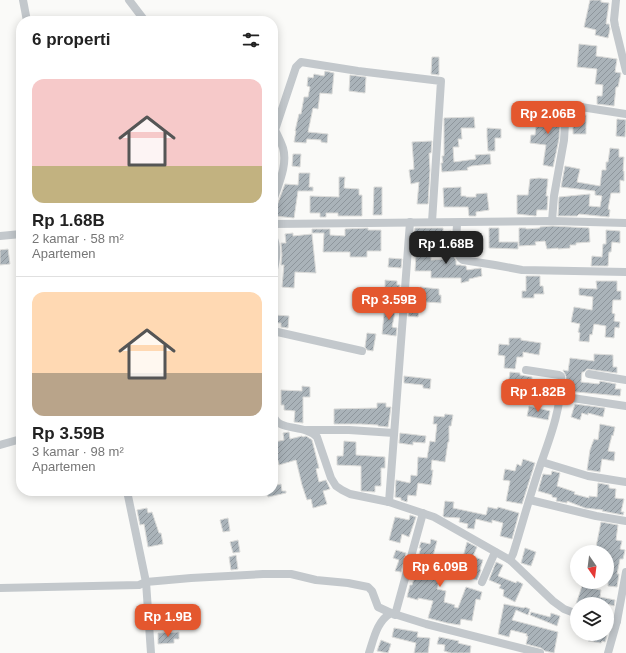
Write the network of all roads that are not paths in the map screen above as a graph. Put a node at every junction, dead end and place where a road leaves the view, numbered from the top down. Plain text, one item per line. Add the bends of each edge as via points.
1 (23, 0) edge
2 (129, 0) edge
3 (616, 0) edge
4 (26, 16) edge
5 (141, 16) edge
6 (626, 71) edge
7 (626, 114) edge
8 (278, 118) edge
9 (278, 138) edge
10 (278, 185) edge
11 (552, 221) junction
12 (410, 222) junction
13 (432, 222) junction
14 (457, 223) junction
15 (626, 223) edge
16 (278, 224) edge
17 (16, 234) edge
18 (0, 236) edge
19 (626, 272) edge
20 (278, 332) edge
21 (362, 352) dead end
22 (526, 370) dead end
23 (589, 374) dead end
24 (626, 380) edge
25 (559, 396) junction
26 (626, 406) edge
27 (278, 422) edge
28 (306, 430) junction
29 (394, 433) junction
30 (16, 440) edge
31 (0, 445) edge
32 (542, 462) junction
33 (626, 482) edge
34 (128, 496) edge
35 (530, 500) junction
36 (390, 502) junction
37 (423, 513) junction
38 (626, 521) edge
39 (495, 552) junction
40 (510, 560) junction
41 (626, 572) edge
42 (146, 582) junction
43 (482, 582) dead end
44 (0, 588) edge
45 (570, 611) edge
46 (393, 614) junction
47 (616, 621) joint
48 (151, 653) edge
49 (369, 653) edge
50 (540, 653) edge
51 (608, 653) edge

1 - 4 street
2 - 5 street
3 - 6 street via 614,20
7 - 11 street via 581,107 565,123
8 - 13 street via 296,67 301,62 441,81
9 - 10 street via 284,157
11 - 14 street
11 - 15 street
12 - 13 street
12 - 16 street
12 - 29 street
13 - 14 street
14 - 19 street via 457,253 463,260 522,270
17 - 18 street
20 - 21 street
22 - 25 street via 560,376
23 - 24 street
25 - 26 street
25 - 32 street via 551,437
27 - 28 street
28 - 29 street
28 - 36 street via 317,437 336,486 350,494
29 - 36 street
30 - 31 street
32 - 33 street via 588,476
32 - 35 street
34 - 42 street
35 - 38 street
35 - 40 street
36 - 37 street
37 - 39 street
37 - 46 street
39 - 40 street
39 - 43 street
40 - 45 street via 553,601
41 - 47 street
42 - 44 street via 139,585
42 - 46 street via 234,575 291,574 368,587 378,608
42 - 48 street
46 - 49 street via 384,617 379,625
46 - 50 street
47 - 51 street

